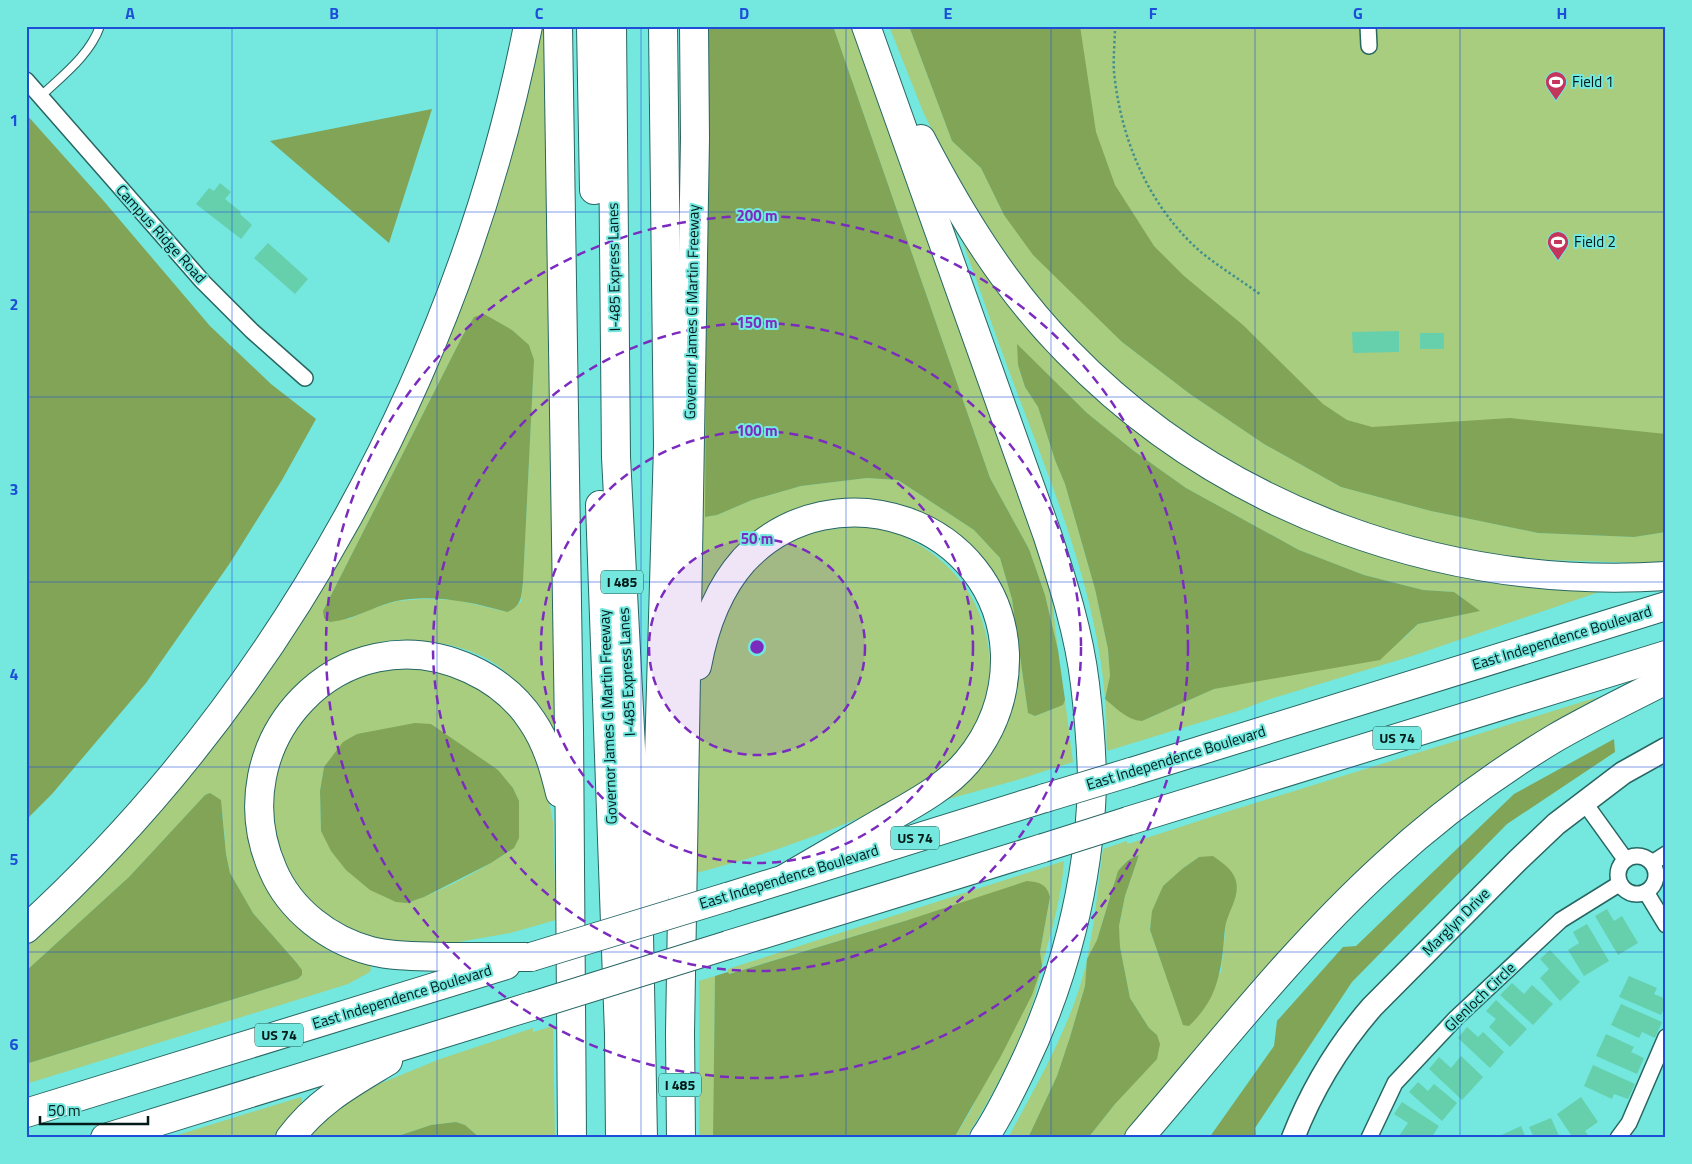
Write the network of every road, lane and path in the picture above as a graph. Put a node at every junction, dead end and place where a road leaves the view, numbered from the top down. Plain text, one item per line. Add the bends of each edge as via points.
1 (100, 26) edge
2 (528, 26) edge
3 (558, 26) edge
4 (591, 26) edge
5 (612, 26) edge
6 (663, 26) edge
7 (694, 26) edge
8 (866, 26) edge
9 (1115, 26) edge
10 (1368, 26) edge
11 (1369, 46) dead end
12 (876, 54) junction
13 (26, 80) edge
14 (41, 96) junction
15 (1262, 295) dead end
16 (305, 378) dead end
17 (1666, 576) edge
18 (1666, 606) edge
19 (1666, 655) edge
20 (1666, 680) edge
21 (685, 739) junction
22 (1666, 749) edge
23 (1584, 802) junction
24 (569, 841) junction
25 (1666, 854) edge
26 (1625, 859) junction
27 (1652, 863) junction
28 (784, 879) junction
29 (1619, 884) junction
30 (1646, 892) junction
31 (1666, 925) edge
32 (26, 929) edge
33 (531, 957) junction
34 (1666, 1037) edge
35 (425, 1039) junction
36 (26, 1113) edge
37 (105, 1138) edge
38 (290, 1138) edge
39 (572, 1138) edge
40 (620, 1138) edge
41 (643, 1138) edge
42 (660, 1138) edge
43 (681, 1138) edge
44 (984, 1138) edge
45 (1139, 1138) edge
46 (1293, 1138) edge
47 (1369, 1138) edge
48 (1618, 1138) edge

1 - 14 lane via 79,60
2 - 32 highway via 497,155 465,257 419,373 356,502 273,641 209,728 108,848
3 - 24 highway
4 - 40 highway, Governor James G Martin Freeway / I 485 via 602,563 619,1025
5 - 41 highway, I-485 Express Lanes / I 485 via 616,457 638,884
6 - 42 highway, I-485 Express Lanes / I 485 via 668,446 655,876
7 - 21 highway, Governor James G Martin Freeway / I 485 via 695,148
8 - 12 highway
9 - 15 path via 1117,94 1140,172 1188,240
10 - 11 street
12 - 17 highway via 948,192 1003,275 1067,352 1140,416 1180,446 1221,472 1307,516 1397,548 1443,560 1540,575 1588,578
12 - 44 highway via 1047,534 1076,632 1085,683 1092,786 1088,839 1069,942 1034,1042
13 - 14 street, Campus Ridge Road
14 - 16 street, Campus Ridge Road via 203,282
18 - 28 highway, East Independence Boulevard / US 74, bridge
19 - 35 highway, US 74, bridge
20 - 45 highway via 1554,738 1468,796 1386,864 1308,943
21 - 28 highway via 700,648 714,609 732,575 744,561 787,528 839,512 893,516 942,539 980,578 1001,628 1005,664 995,718 977,749 953,776 919,801
21 - 43 highway, Governor James G Martin Freeway / I 485
22 - 23 street, Marglyn Drive via 1623,773
23 - 26 street
23 - 46 street, Marglyn Drive via 1517,861 1372,1006 1330,1060
24 - 33 highway via 555,773 532,720 494,682 444,659 391,656 339,672 296,705 268,752 259,786 262,841 284,890 315,923 354,946 389,954
24 - 39 highway
25 - 27 street
26 - 27 street via 1639,856
26 - 29 street via 1617,872
27 - 30 street via 1655,879
28 - 33 highway, East Independence Boulevard / US 74, bridge
29 - 30 street via 1631,893
29 - 47 street, Glenloch Circle via 1561,920 1456,1018 1395,1083
30 - 31 street
33 - 36 highway, East Independence Boulevard / US 74
34 - 48 street via 1629,1123
35 - 37 highway, US 74
35 - 38 highway via 328,1098

